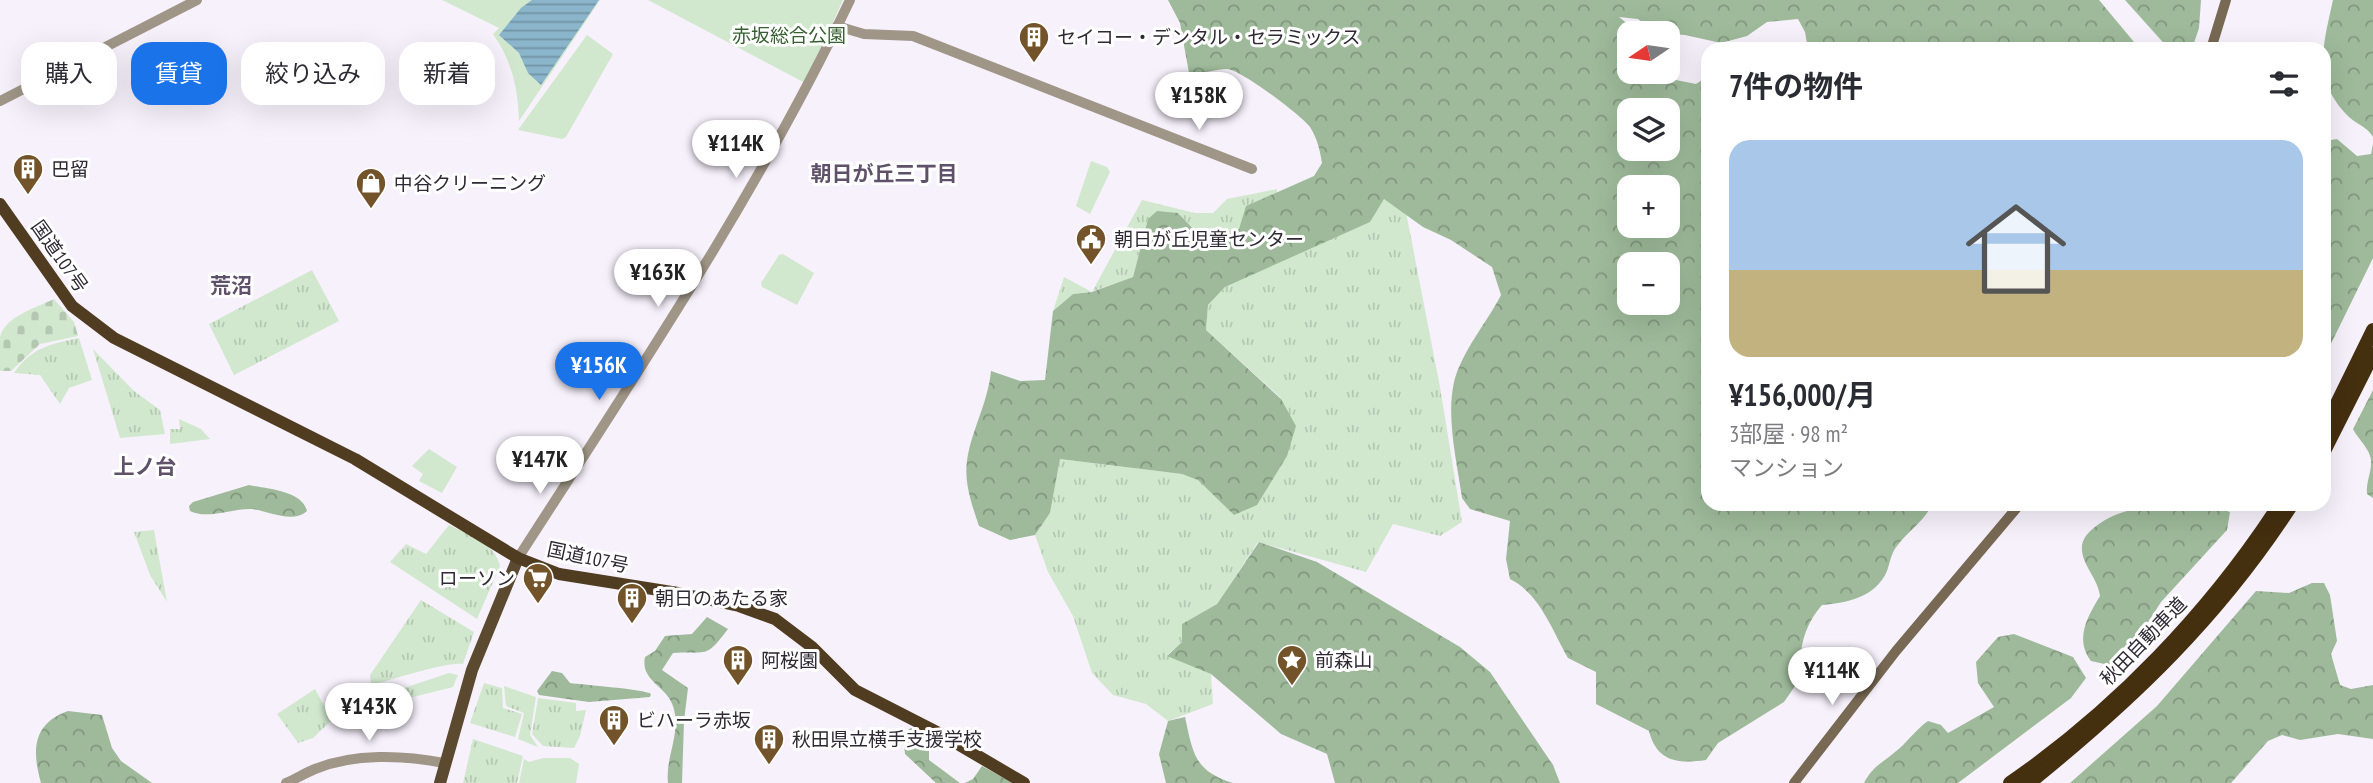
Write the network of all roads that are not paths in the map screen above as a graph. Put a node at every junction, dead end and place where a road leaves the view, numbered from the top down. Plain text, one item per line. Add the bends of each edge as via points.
1 (197, 0) edge
2 (850, 0) edge
3 (2226, 0) edge
4 (837, 26) junction
5 (2213, 42) edge
6 (0, 101) edge
7 (1252, 169) dead end
8 (0, 204) edge
9 (2373, 330) edge
10 (2373, 354) edge
11 (2331, 416) edge
12 (2331, 437) edge
13 (2014, 511) edge
14 (2275, 511) edge
15 (2287, 511) edge
16 (518, 558) junction
17 (444, 763) junction
18 (286, 783) edge
19 (440, 783) edge
20 (1024, 783) edge
21 (1794, 783) edge
22 (2010, 783) edge
23 (2029, 783) edge

1 - 6 street
2 - 4 street
3 - 5 main road
4 - 7 street via 864,34 913,36
4 - 16 street via 801,99 728,224
8 - 16 highway, 国道107号 via 62,295 100,330 355,459
9 - 11 highway
10 - 12 highway
13 - 21 main road
14 - 22 highway, 秋田自動車道 via 2221,586 2165,649 2104,709
15 - 23 highway, 秋田自動車道 via 2228,593 2173,656 2110,717
16 - 17 main road via 472,670
16 - 20 highway, 国道107号 via 559,573 759,612 791,630 855,690
17 - 18 street via 400,757 353,760 314,769
17 - 19 main road

